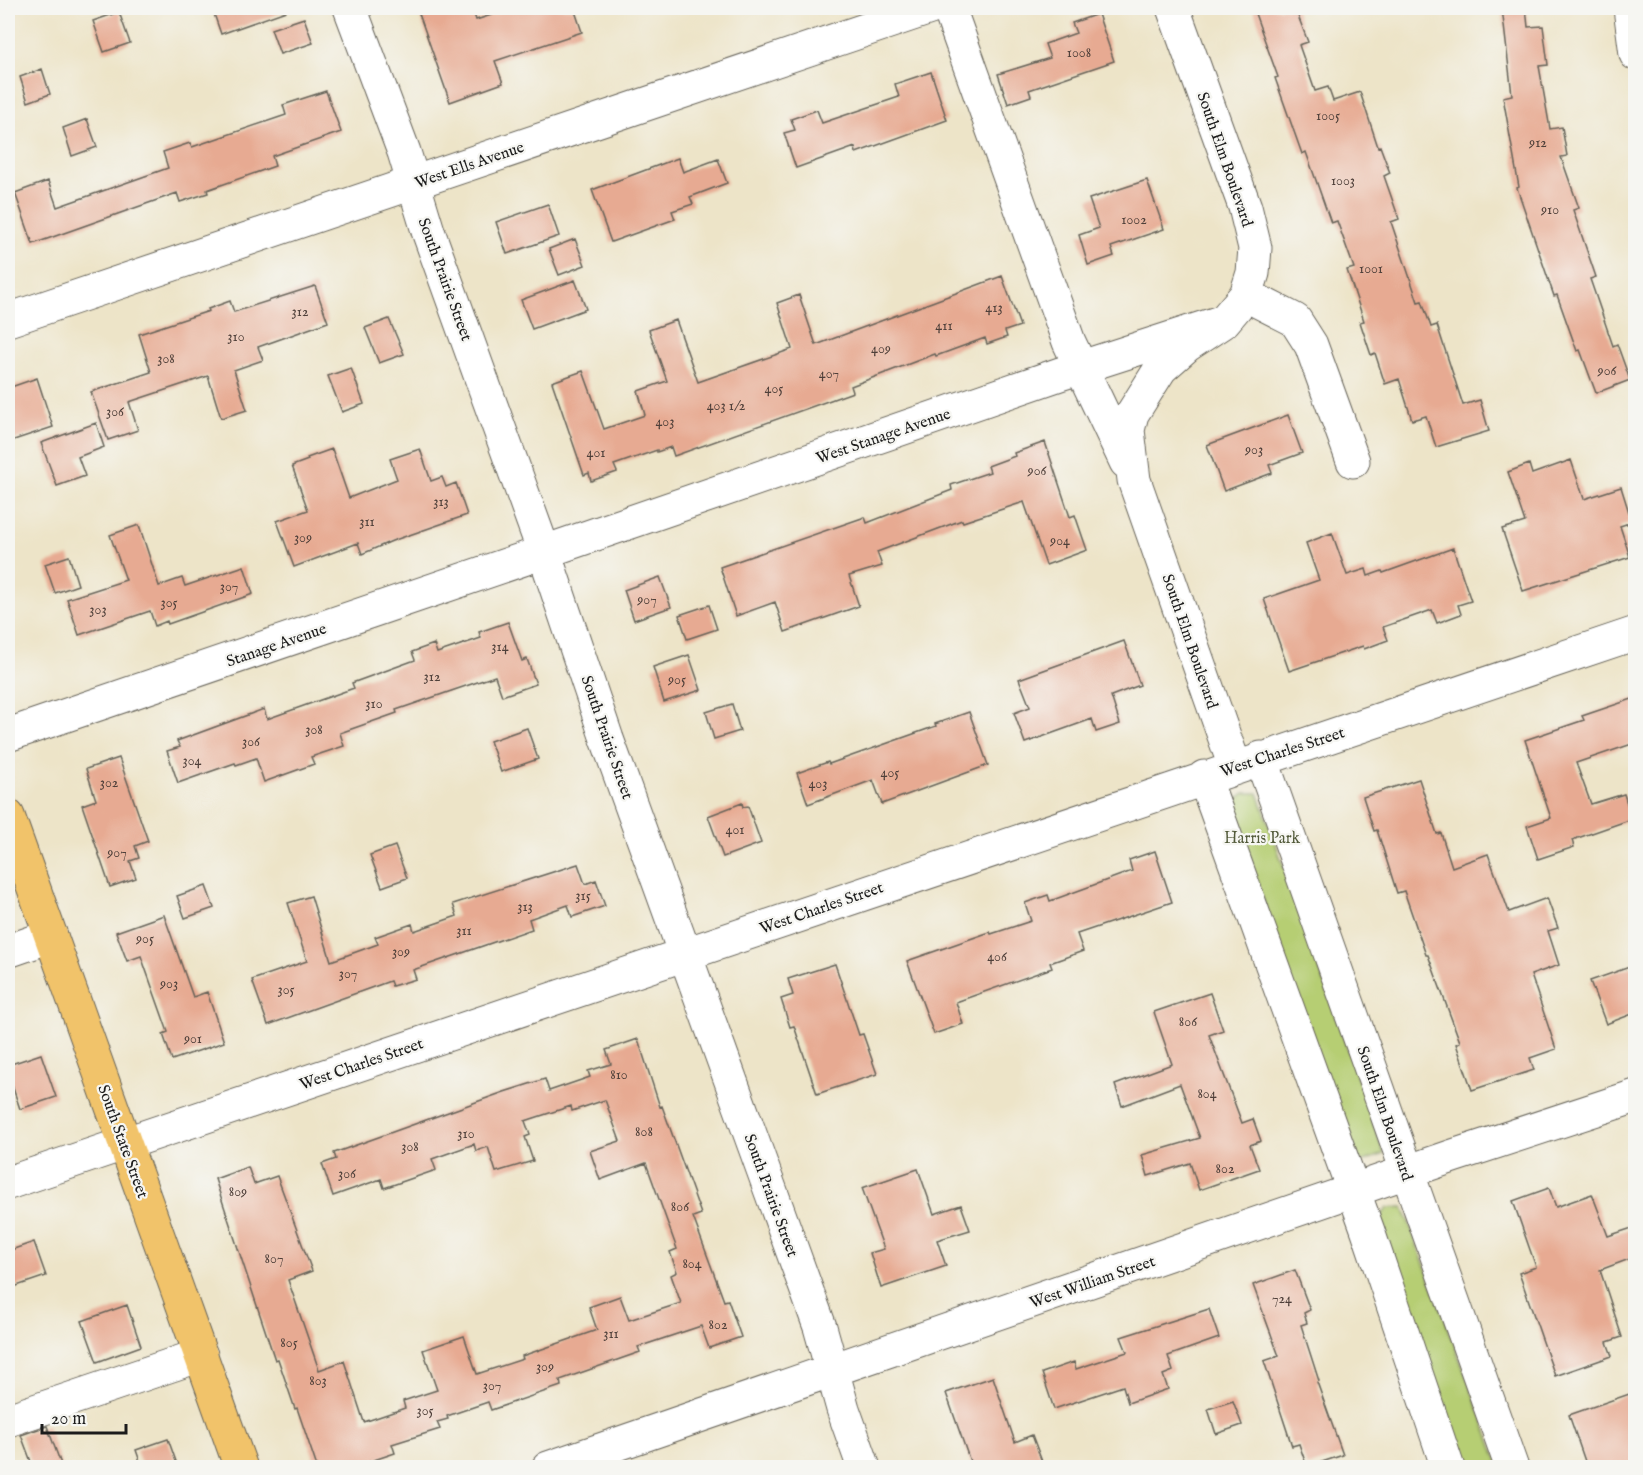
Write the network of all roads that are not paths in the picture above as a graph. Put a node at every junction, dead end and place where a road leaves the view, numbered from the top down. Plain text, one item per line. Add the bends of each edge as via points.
1 (350, 8) edge
2 (930, 8) edge
3 (949, 8) edge
4 (1173, 8) edge
5 (1630, 8) edge
6 (1635, 54) edge
7 (413, 183) junction
8 (1246, 296) junction
9 (8, 320) edge
10 (1224, 321) junction
11 (1081, 367) junction
12 (1353, 461) dead end
13 (1134, 480) junction
14 (544, 552) junction
15 (1635, 633) edge
16 (8, 735) edge
17 (1248, 763) junction
18 (1204, 777) junction
19 (8, 816) edge
20 (51, 936) junction
21 (8, 951) edge
22 (685, 953) junction
23 (1635, 1096) edge
24 (125, 1143) junction
25 (1407, 1172) junction
26 (8, 1183) edge
27 (1353, 1191) junction
28 (201, 1355) junction
29 (832, 1371) junction
30 (8, 1420) edge
31 (241, 1467) edge
32 (548, 1467) edge
33 (864, 1467) edge
34 (1448, 1467) edge
35 (1512, 1467) edge

1 - 7 street, South Prairie Street
2 - 7 street, West Ells Avenue
3 - 11 street, South Elm Boulevard
4 - 8 street, South Elm Boulevard via 1245,207 1255,248
5 - 6 street
7 - 9 street, West Ells Avenue
7 - 14 street, South Prairie Street
8 - 10 street, South Elm Boulevard
8 - 12 street via 1294,320 1311,345
10 - 11 street, West Stanage Avenue
10 - 13 street, South Elm Boulevard via 1161,368 1132,414 1128,430
11 - 13 street, South Elm Boulevard
11 - 14 street, West Stanage Avenue
13 - 17 street, South Elm Boulevard
14 - 16 street, Stanage Avenue
14 - 22 street, South Prairie Street
15 - 17 street, West Charles Street
17 - 18 street, West Charles Street
17 - 25 street, South Elm Boulevard
18 - 22 street, West Charles Street
18 - 27 street
19 - 20 main road, South State Street
20 - 21 street
20 - 24 main road, South State Street
22 - 24 street, West Charles Street
22 - 29 street, South Prairie Street via 820,1327
23 - 25 street, West William Street
24 - 26 street, West Charles Street
24 - 28 main road, South State Street
25 - 27 street, West William Street
25 - 35 street, South Elm Boulevard
27 - 29 street, West William Street
27 - 34 street
28 - 30 street
28 - 31 main road, South State Street
29 - 32 street, West William Street
29 - 33 street, South Prairie Street

